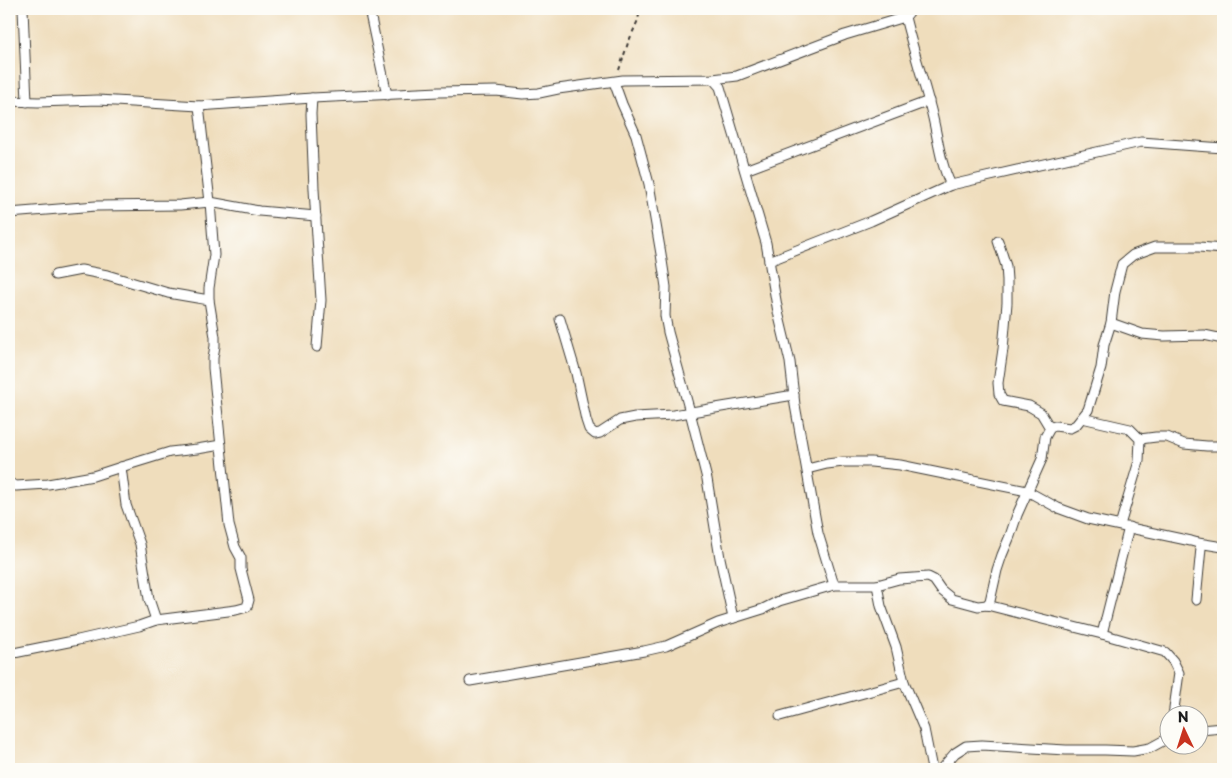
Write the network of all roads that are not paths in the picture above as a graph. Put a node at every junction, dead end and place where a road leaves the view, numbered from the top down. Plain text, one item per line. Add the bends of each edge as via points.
1 (23, 9) edge
2 (369, 9) edge
3 (912, 9) edge
4 (905, 17) junction
5 (713, 79) junction
6 (614, 82) junction
7 (387, 95) junction
8 (312, 98) junction
9 (9, 101) edge
10 (929, 101) junction
11 (27, 102) junction
12 (199, 106) junction
13 (1223, 148) edge
14 (745, 170) junction
15 (951, 185) junction
16 (210, 202) junction
17 (9, 213) edge
18 (316, 216) junction
19 (998, 241) dead end
20 (1223, 249) edge
21 (769, 261) junction
22 (56, 275) dead end
23 (209, 300) junction
24 (560, 319) dead end
25 (1112, 323) junction
26 (1223, 340) edge
27 (317, 347) dead end
28 (794, 395) junction
29 (690, 412) junction
30 (1082, 418) junction
31 (1050, 428) junction
32 (1140, 439) junction
33 (221, 445) junction
34 (1223, 446) edge
35 (121, 467) junction
36 (807, 468) junction
37 (9, 483) edge
38 (1027, 491) junction
39 (1124, 526) junction
40 (1198, 543) junction
41 (1223, 547) edge
42 (834, 585) junction
43 (877, 585) junction
44 (1196, 600) dead end
45 (987, 605) junction
46 (734, 618) junction
47 (156, 620) junction
48 (1102, 634) junction
49 (9, 654) edge
50 (470, 681) dead end
51 (904, 682) junction
52 (1174, 706) edge
53 (780, 716) dead end
54 (1223, 728) edge
55 (1210, 729) edge
56 (1160, 742) edge
57 (932, 769) edge
58 (941, 769) edge

1 - 11 street
2 - 7 street
3 - 4 street
4 - 5 street via 845,35 737,76
4 - 10 street
5 - 6 street
5 - 14 street via 720,87
6 - 7 street via 524,94 496,91
6 - 29 street via 636,136 649,184 666,287 666,324
7 - 8 street
8 - 12 street
8 - 18 street
9 - 11 street
10 - 14 street
10 - 15 street via 941,159
11 - 12 street via 98,100
12 - 16 street
13 - 15 street via 1141,142
14 - 21 street
15 - 21 street
16 - 17 street
16 - 18 street via 259,211
16 - 23 street via 214,255
18 - 27 street via 321,300
19 - 31 street via 1006,266 1007,303 999,394 1004,401 1029,406 1041,413
20 - 25 street via 1155,247 1133,254 1122,264
21 - 28 street
22 - 23 street via 81,270 168,294
23 - 33 street via 215,337 213,368
24 - 29 street via 586,420 596,434 620,420
25 - 26 street via 1142,334 1204,336
25 - 30 street via 1088,410
28 - 29 street
28 - 36 street
29 - 46 street via 707,479
30 - 31 street via 1070,428
30 - 32 street via 1130,429
31 - 38 street via 1045,437 1042,459
32 - 34 street via 1167,437 1184,444
32 - 39 street via 1139,461
33 - 35 street via 170,452
33 - 47 street via 229,525 241,558 249,600 247,607
35 - 37 street via 94,476 48,484 16,486
35 - 47 street via 126,505 140,544 149,599
36 - 38 street via 843,462 900,465
36 - 42 street via 818,533
38 - 39 street via 1058,508 1088,519
38 - 45 street
39 - 40 street
39 - 48 street
40 - 41 street
40 - 44 street via 1201,548
42 - 43 street
42 - 46 street
43 - 45 street via 899,579 928,577 952,599 978,606
43 - 51 street
45 - 48 street
46 - 50 street via 644,652
47 - 49 street
48 - 52 street via 1165,652 1179,673
51 - 53 street
51 - 57 street via 924,730
54 - 55 street
56 - 58 street via 1133,751 966,746

